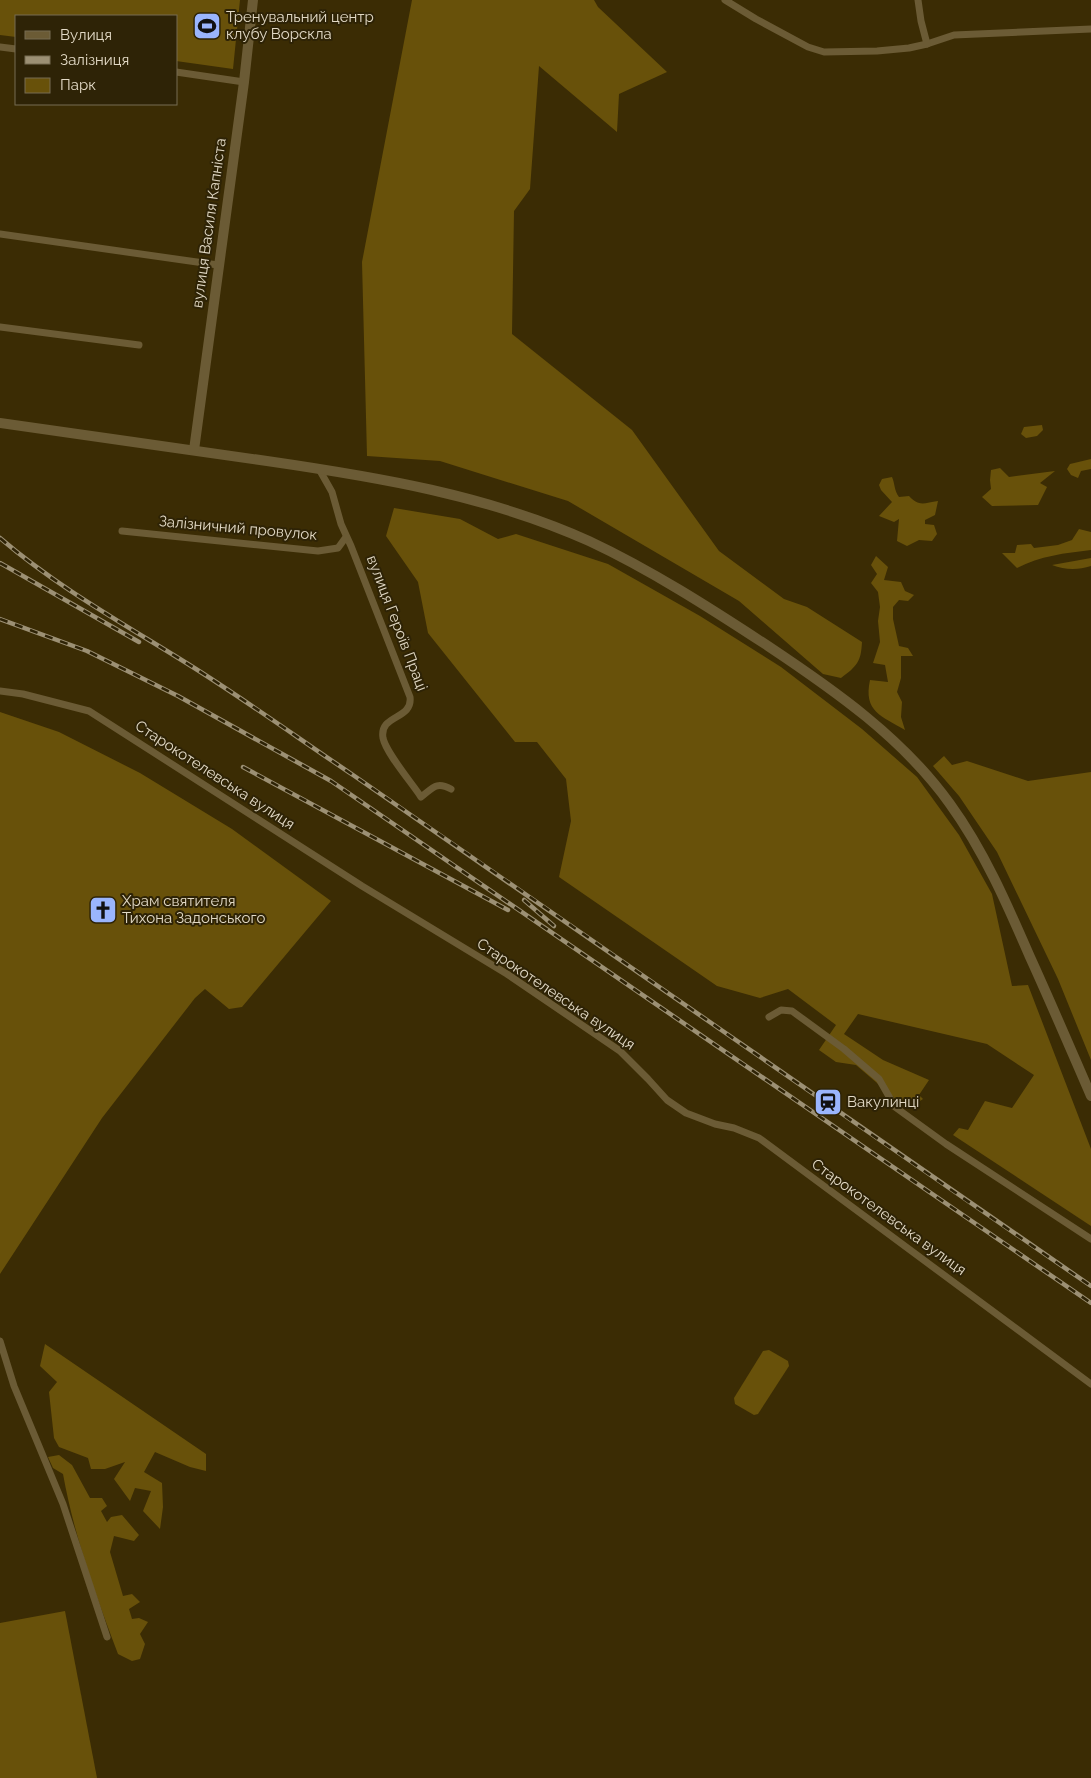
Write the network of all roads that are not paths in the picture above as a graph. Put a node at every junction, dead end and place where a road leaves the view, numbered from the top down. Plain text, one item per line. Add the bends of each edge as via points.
1 (253, 0) edge
2 (725, 0) edge
3 (918, 0) edge
4 (1091, 29) edge
5 (927, 44) junction
6 (0, 47) edge
7 (15, 49) edge
8 (178, 72) edge
9 (244, 82) junction
10 (0, 234) edge
11 (218, 265) junction
12 (0, 327) edge
13 (139, 345) dead end
14 (0, 423) edge
15 (194, 450) junction
16 (319, 469) junction
17 (122, 531) dead end
18 (346, 537) junction
19 (0, 691) edge
20 (451, 789) dead end
21 (769, 1016) dead end
22 (1091, 1096) edge
23 (1091, 1239) edge
24 (0, 1341) edge
25 (1091, 1384) edge
26 (107, 1637) dead end

1 - 9 main road, вулиця Василя Капніста
2 - 5 street via 756,20 824,52 877,51
3 - 5 street
4 - 5 street via 954,35
6 - 7 street
8 - 9 street
9 - 11 main road, вулиця Василя Капніста
10 - 11 street
11 - 15 main road, вулиця Василя Капніста
12 - 13 street
14 - 15 main road
15 - 16 main road
16 - 18 street, вулиця Героїв Праці via 332,492
16 - 22 main road via 379,478 466,498 589,541 667,583 749,634 803,669 870,720 916,762 972,836 1007,903
17 - 18 street, Залізничний провулок via 318,551 338,548
18 - 20 street, вулиця Героїв Праці via 410,696 409,709 384,728 387,748 421,797 436,785 442,784
19 - 25 street, Старокотелевська вулиця via 89,711 362,886 507,974 620,1051 667,1100 699,1119 759,1138
21 - 23 street via 781,1010 792,1012 879,1079 895,1107
24 - 26 street via 14,1386 63,1504

